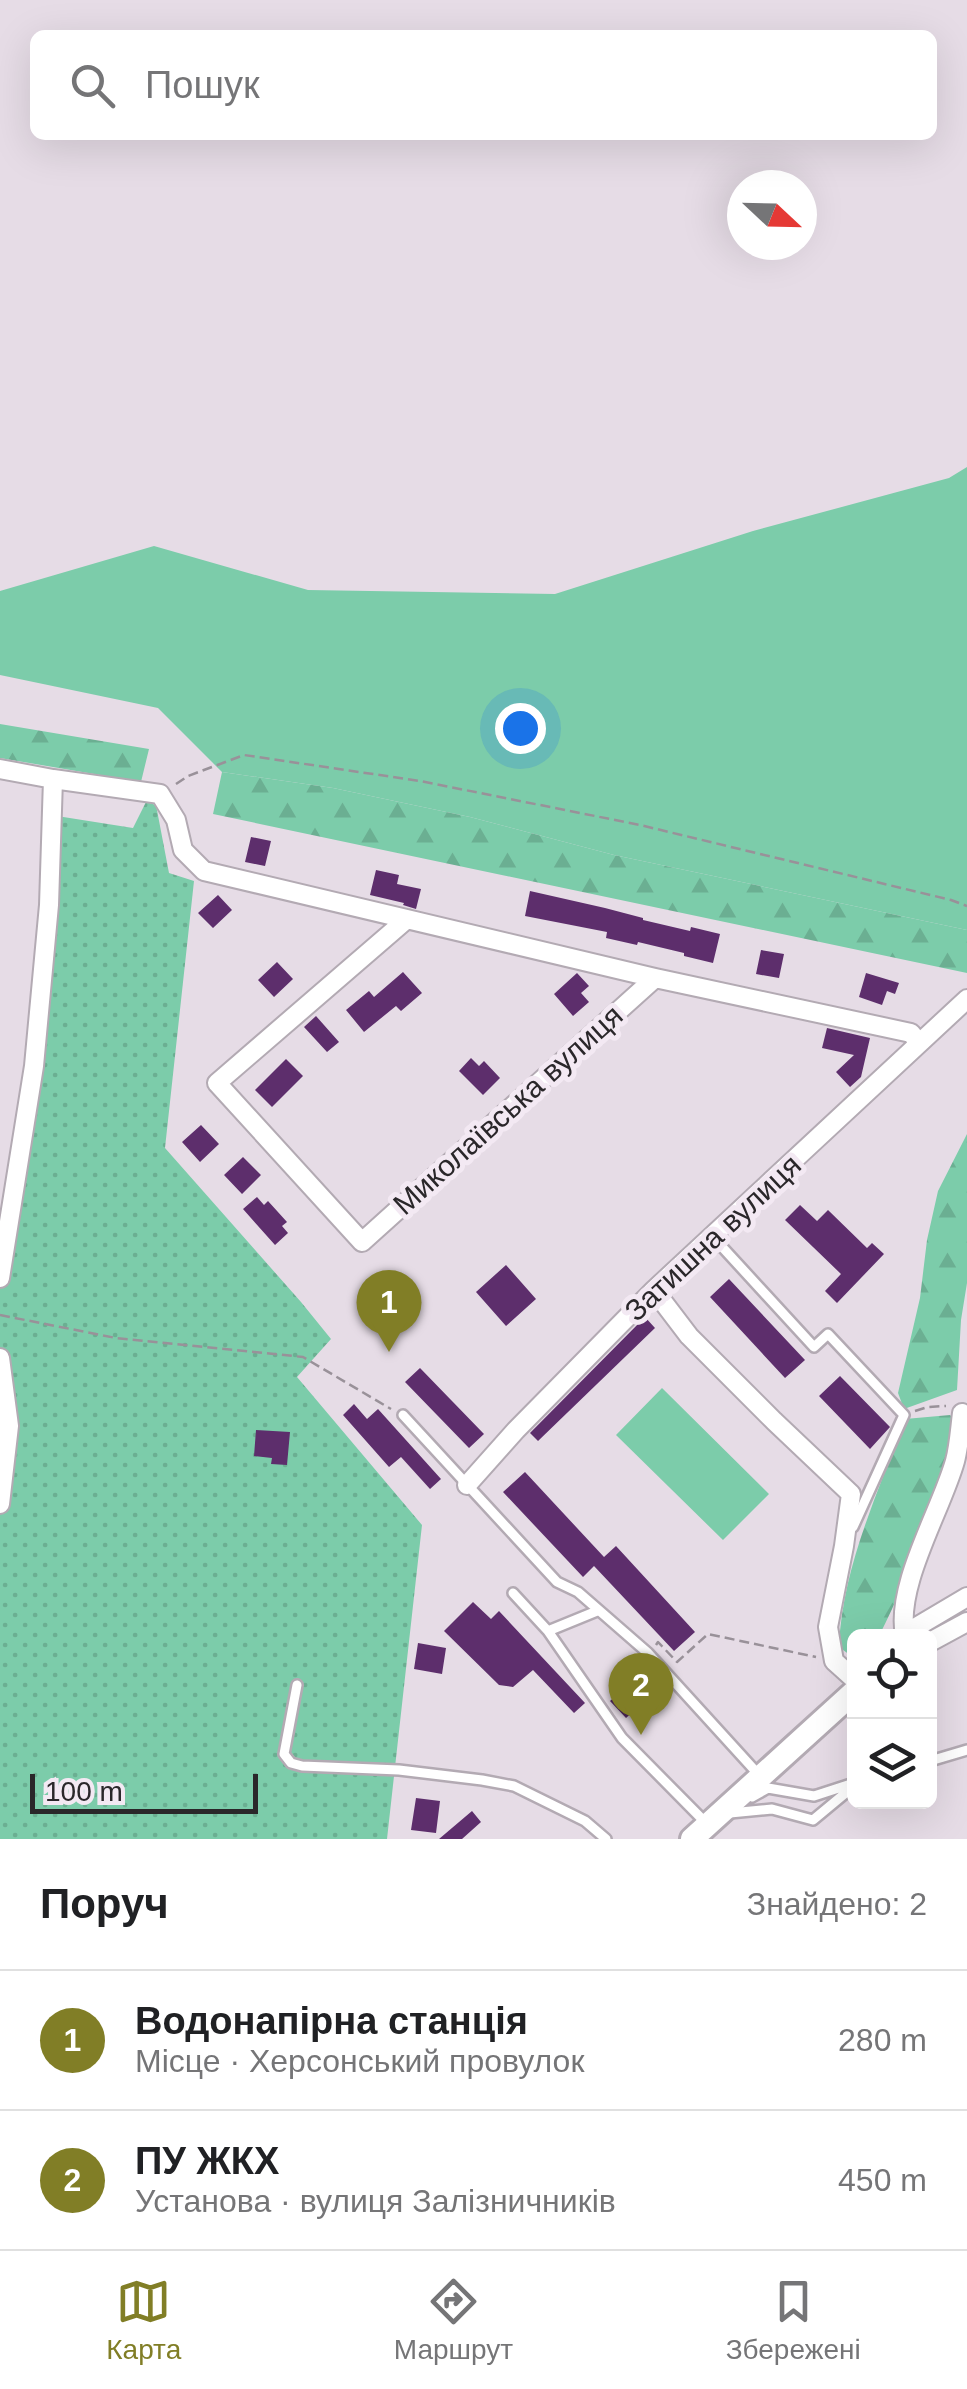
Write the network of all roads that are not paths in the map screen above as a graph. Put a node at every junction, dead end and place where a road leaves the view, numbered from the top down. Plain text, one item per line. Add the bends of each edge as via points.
1 (0, 769) edge
2 (52, 780) junction
3 (407, 919) junction
4 (655, 978) junction
5 (967, 999) edge
6 (919, 1043) junction
7 (713, 1238) junction
8 (0, 1278) edge
9 (654, 1290) junction
10 (0, 1358) edge
11 (962, 1414) road end
12 (403, 1416) road end
13 (961, 1455) edge
14 (467, 1485) junction
15 (0, 1504) edge
16 (844, 1546) junction
17 (513, 1594) dead end
18 (967, 1597) edge
19 (597, 1611) junction
20 (967, 1622) edge
21 (904, 1629) edge
22 (912, 1629) edge
23 (548, 1631) junction
24 (937, 1638) edge
25 (847, 1672) edge
26 (297, 1685) dead end
27 (847, 1698) edge
28 (967, 1750) edge
29 (937, 1759) edge
30 (761, 1777) junction
31 (847, 1786) edge
32 (847, 1790) edge
33 (707, 1826) edge
34 (606, 1839) edge

1 - 2 street
2 - 3 street via 160,794 176,820 182,850 204,871
2 - 8 street via 50,904 34,1066
3 - 4 street
3 - 4 street, Миколаївська вулиця via 217,1082 362,1242
4 - 6 street via 911,1033
5 - 6 street, Затишна вулиця
6 - 7 street, Затишна вулиця
7 - 9 street, Затишна вулиця
7 - 16 lane via 814,1347 828,1334 904,1415
9 - 14 street, Затишна вулиця
9 - 16 street via 689,1336 851,1494
10 - 15 street via 8,1426
11 - 13 street
12 - 14 lane
13 - 21 street via 912,1576
14 - 19 lane via 557,1582
16 - 25 street via 828,1627 834,1661
17 - 23 lane
18 - 22 street
19 - 23 lane
19 - 30 lane via 648,1654
20 - 24 street
23 - 33 lane via 622,1738
26 - 34 lane via 284,1754 290,1763 514,1786
27 - 30 street
28 - 29 lane
30 - 33 street
31 - 33 lane via 814,1796 768,1788
32 - 33 lane via 813,1820 772,1810

